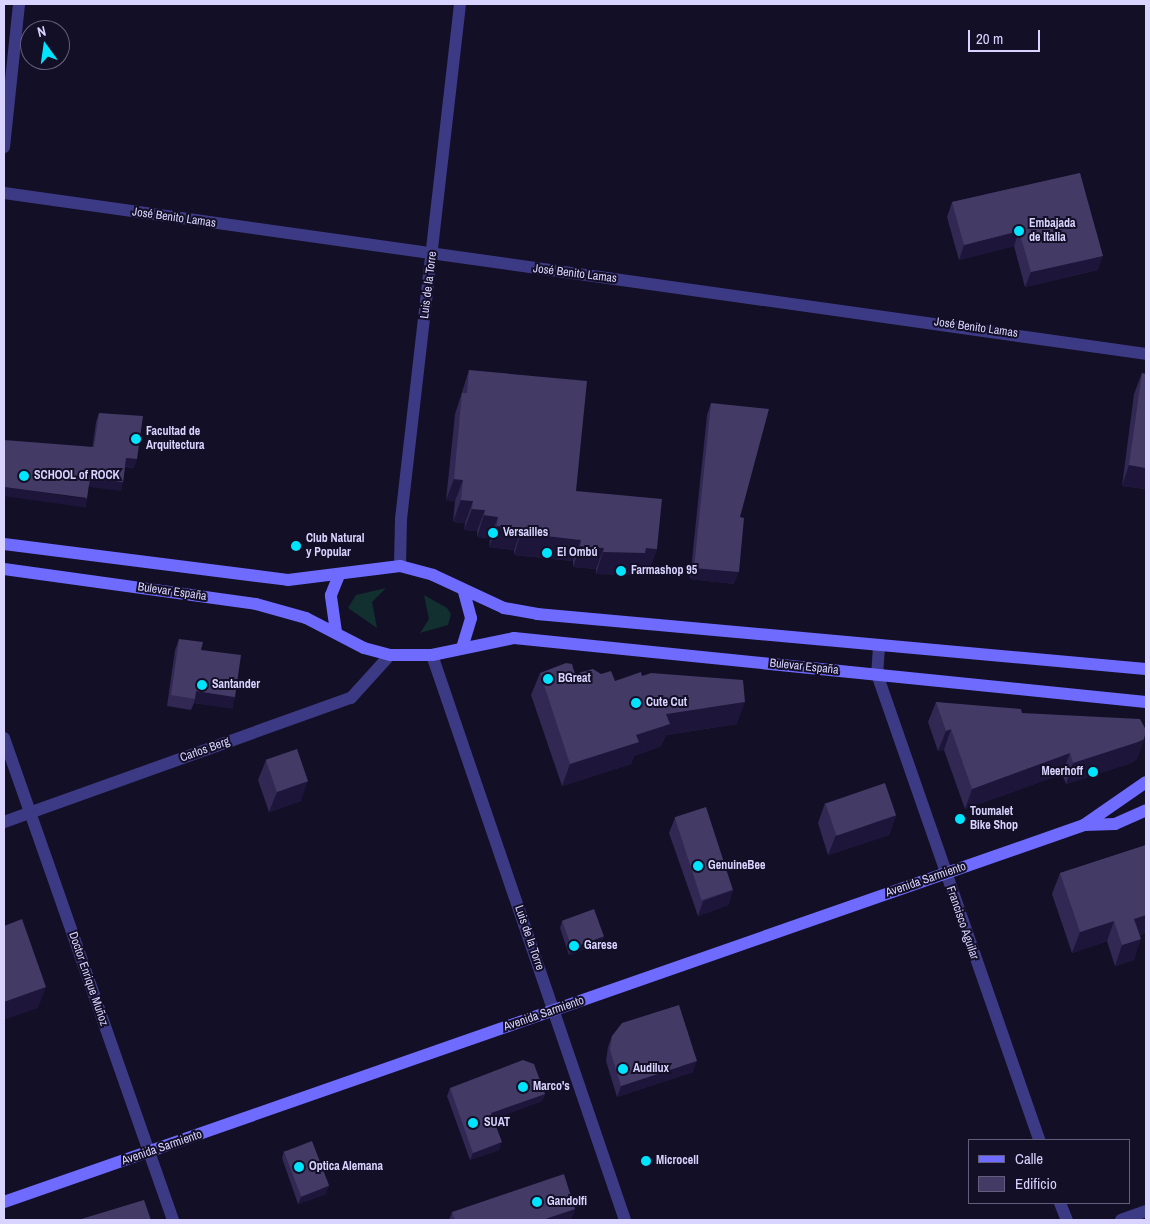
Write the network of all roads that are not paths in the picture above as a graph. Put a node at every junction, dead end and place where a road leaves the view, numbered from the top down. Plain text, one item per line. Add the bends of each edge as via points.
1 (19, 4) edge
2 (460, 4) edge
3 (4, 147) edge
4 (4, 192) edge
5 (432, 256) junction
6 (1146, 354) edge
7 (4, 544) edge
8 (400, 566) junction
9 (4, 569) edge
10 (339, 575) junction
11 (464, 591) junction
12 (336, 632) junction
13 (879, 647) junction
14 (462, 648) junction
15 (390, 655) junction
16 (432, 655) junction
17 (1146, 669) edge
18 (877, 674) junction
19 (1146, 702) edge
20 (4, 738) edge
21 (1146, 782) edge
22 (1146, 810) edge
23 (31, 812) junction
24 (4, 822) edge
25 (1084, 825) junction
26 (945, 873) junction
27 (554, 1011) junction
28 (1038, 1139) edge
29 (148, 1152) junction
30 (4, 1202) edge
31 (1060, 1204) edge
32 (1146, 1211) edge
33 (173, 1220) edge
34 (625, 1220) edge
35 (1067, 1220) edge
36 (1121, 1220) edge

1 - 3 street
2 - 5 street, Luis de la Torre
4 - 5 street, José Benito Lamas
5 - 6 street, José Benito Lamas
5 - 8 street, Luis de la Torre via 401,519
7 - 10 main road, Bulevar España via 253,578 288,580
8 - 10 main road, Bulevar España
8 - 11 main road, Bulevar España
9 - 12 main road, Bulevar España via 256,604
10 - 12 main road via 331,595
11 - 13 main road, Bulevar España via 504,608 537,614
11 - 14 main road via 471,618
12 - 15 main road, Bulevar España via 364,648
13 - 17 main road, Bulevar España
13 - 18 street, Francisco Aguilar
14 - 16 main road, Bulevar España
14 - 18 main road, Bulevar España via 514,638
15 - 16 main road, Bulevar España
15 - 23 street, Carlos Berg via 351,698
16 - 27 street, Luis de la Torre
18 - 19 main road, Bulevar España
18 - 26 street, Francisco Aguilar
20 - 23 street, Doctor Enrique Muñoz
21 - 25 main road, Avenida Sarmiento
22 - 25 main road, Avenida Sarmiento via 1115,824
23 - 24 street, Carlos Berg
23 - 29 street, Doctor Enrique Muñoz
25 - 26 main road, Avenida Sarmiento
26 - 27 main road, Avenida Sarmiento
26 - 28 street, Francisco Aguilar
27 - 29 main road, Avenida Sarmiento
27 - 34 street, Luis de la Torre
29 - 30 main road, Avenida Sarmiento
29 - 33 street, Doctor Enrique Muñoz
31 - 35 street
32 - 36 street

